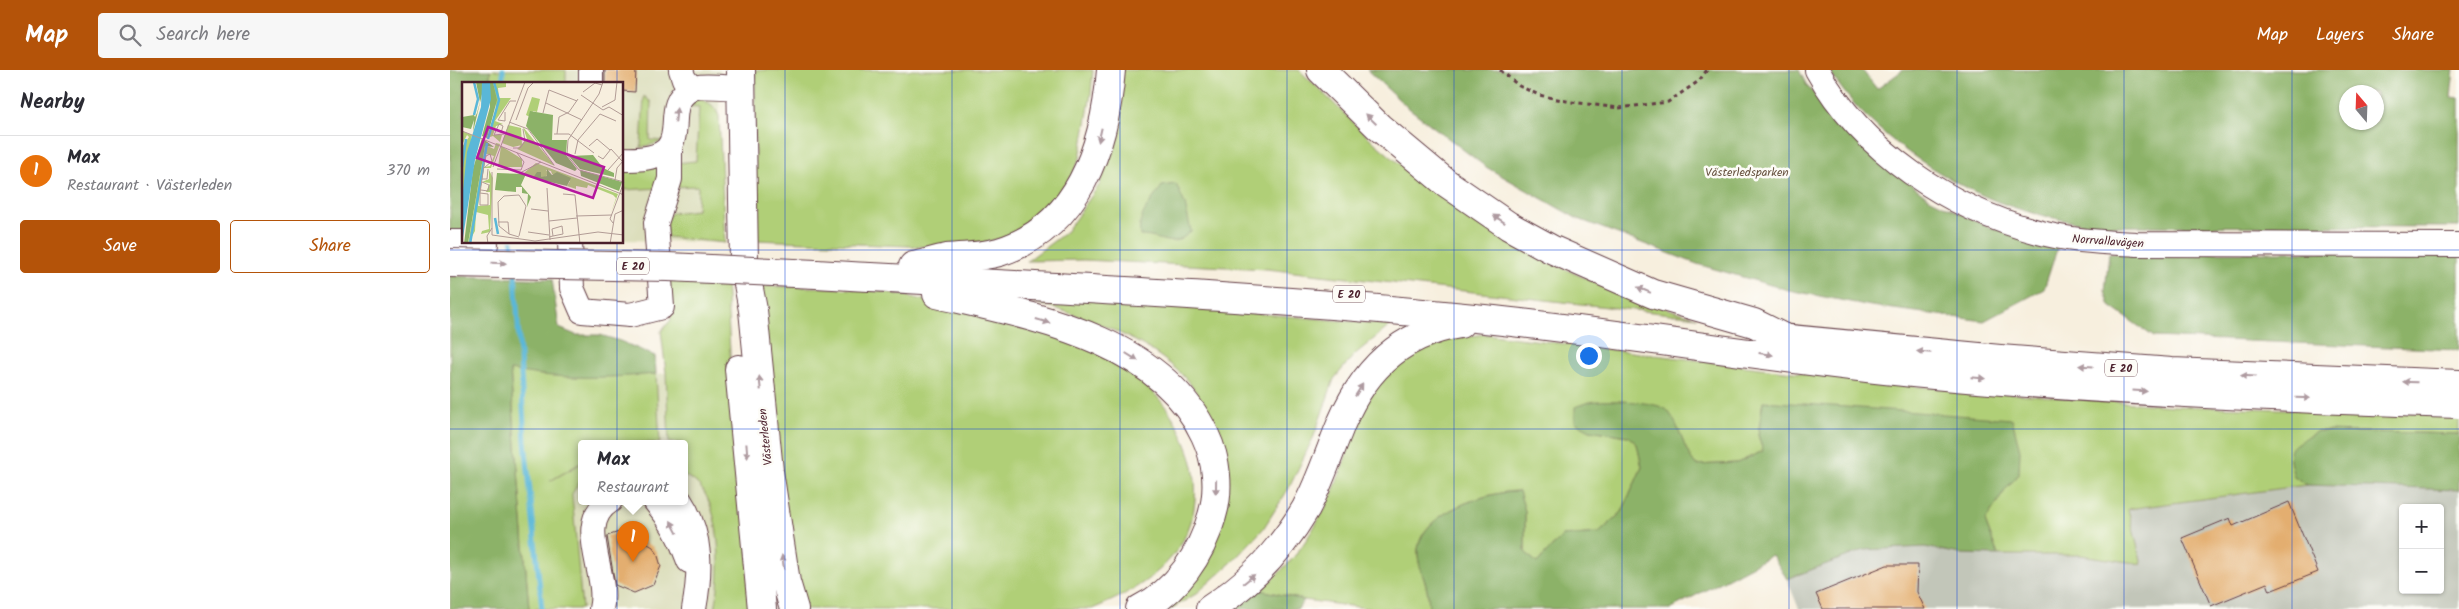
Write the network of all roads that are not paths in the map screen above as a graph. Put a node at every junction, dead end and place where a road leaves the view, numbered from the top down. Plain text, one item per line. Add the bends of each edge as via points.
1 (1111, 70) edge
2 (1321, 70) edge
3 (1817, 70) edge
4 (687, 79) edge
5 (741, 79) edge
6 (670, 146) junction
7 (624, 159) edge
8 (450, 244) edge
9 (570, 244) edge
10 (2459, 245) edge
11 (450, 263) edge
12 (744, 263) junction
13 (816, 267) junction
14 (906, 272) junction
15 (1492, 320) junction
16 (1784, 338) junction
17 (2459, 384) edge
18 (2459, 404) edge
19 (590, 505) edge
20 (604, 505) edge
21 (659, 505) edge
22 (683, 505) edge
23 (696, 599) edge
24 (590, 609) edge
25 (601, 609) edge
26 (762, 609) edge
27 (794, 609) edge
28 (1140, 609) edge
29 (1210, 609) edge

1 -> 14 main road, E 20 via 1103,124 1091,165 1074,197 1055,221 1037,235 997,253 947,258
16 -> 2 main road, E 20 via 1754,323 1653,294 1551,249 1509,226 1445,182 1379,127
3 - 10 street, Norrvallavägen via 1827,88 1855,122 1926,182 1964,205 2039,233 2095,242 2136,244
4 - 5 street
6 -> 4 street via 675,134 676,109
5 - 12 main road, Västerleden
6 - 7 street via 650,159
6 - 9 street via 670,179 656,224 662,307 630,315 582,311 572,288
8 - 13 main road, E 20
11 -> 13 main road, E 20, bridge
12 -> 26 main road, Västerleden via 735,313
27 -> 12 main road, Västerleden via 786,582 769,471
13 - 14 main road, E 20
14 - 15 main road, E 20
14 - 16 main road, E 20 via 1352,294
14 -> 28 main road, E 20 via 933,293 1068,328 1126,353 1171,386 1197,417 1209,443 1216,483 1215,507 1206,537 1192,563 1171,587
15 -> 18 main road, E 20 via 1912,373 2142,391
29 -> 15 main road, E 20 via 1258,572 1283,543 1306,507 1356,394 1380,362 1425,332
17 -> 16 main road, E 20 via 2172,372
19 - 24 street via 582,530
20 - 25 street via 593,524 593,543 605,596
23 -> 21 street via 678,533
22 - 23 street via 697,538 699,570

